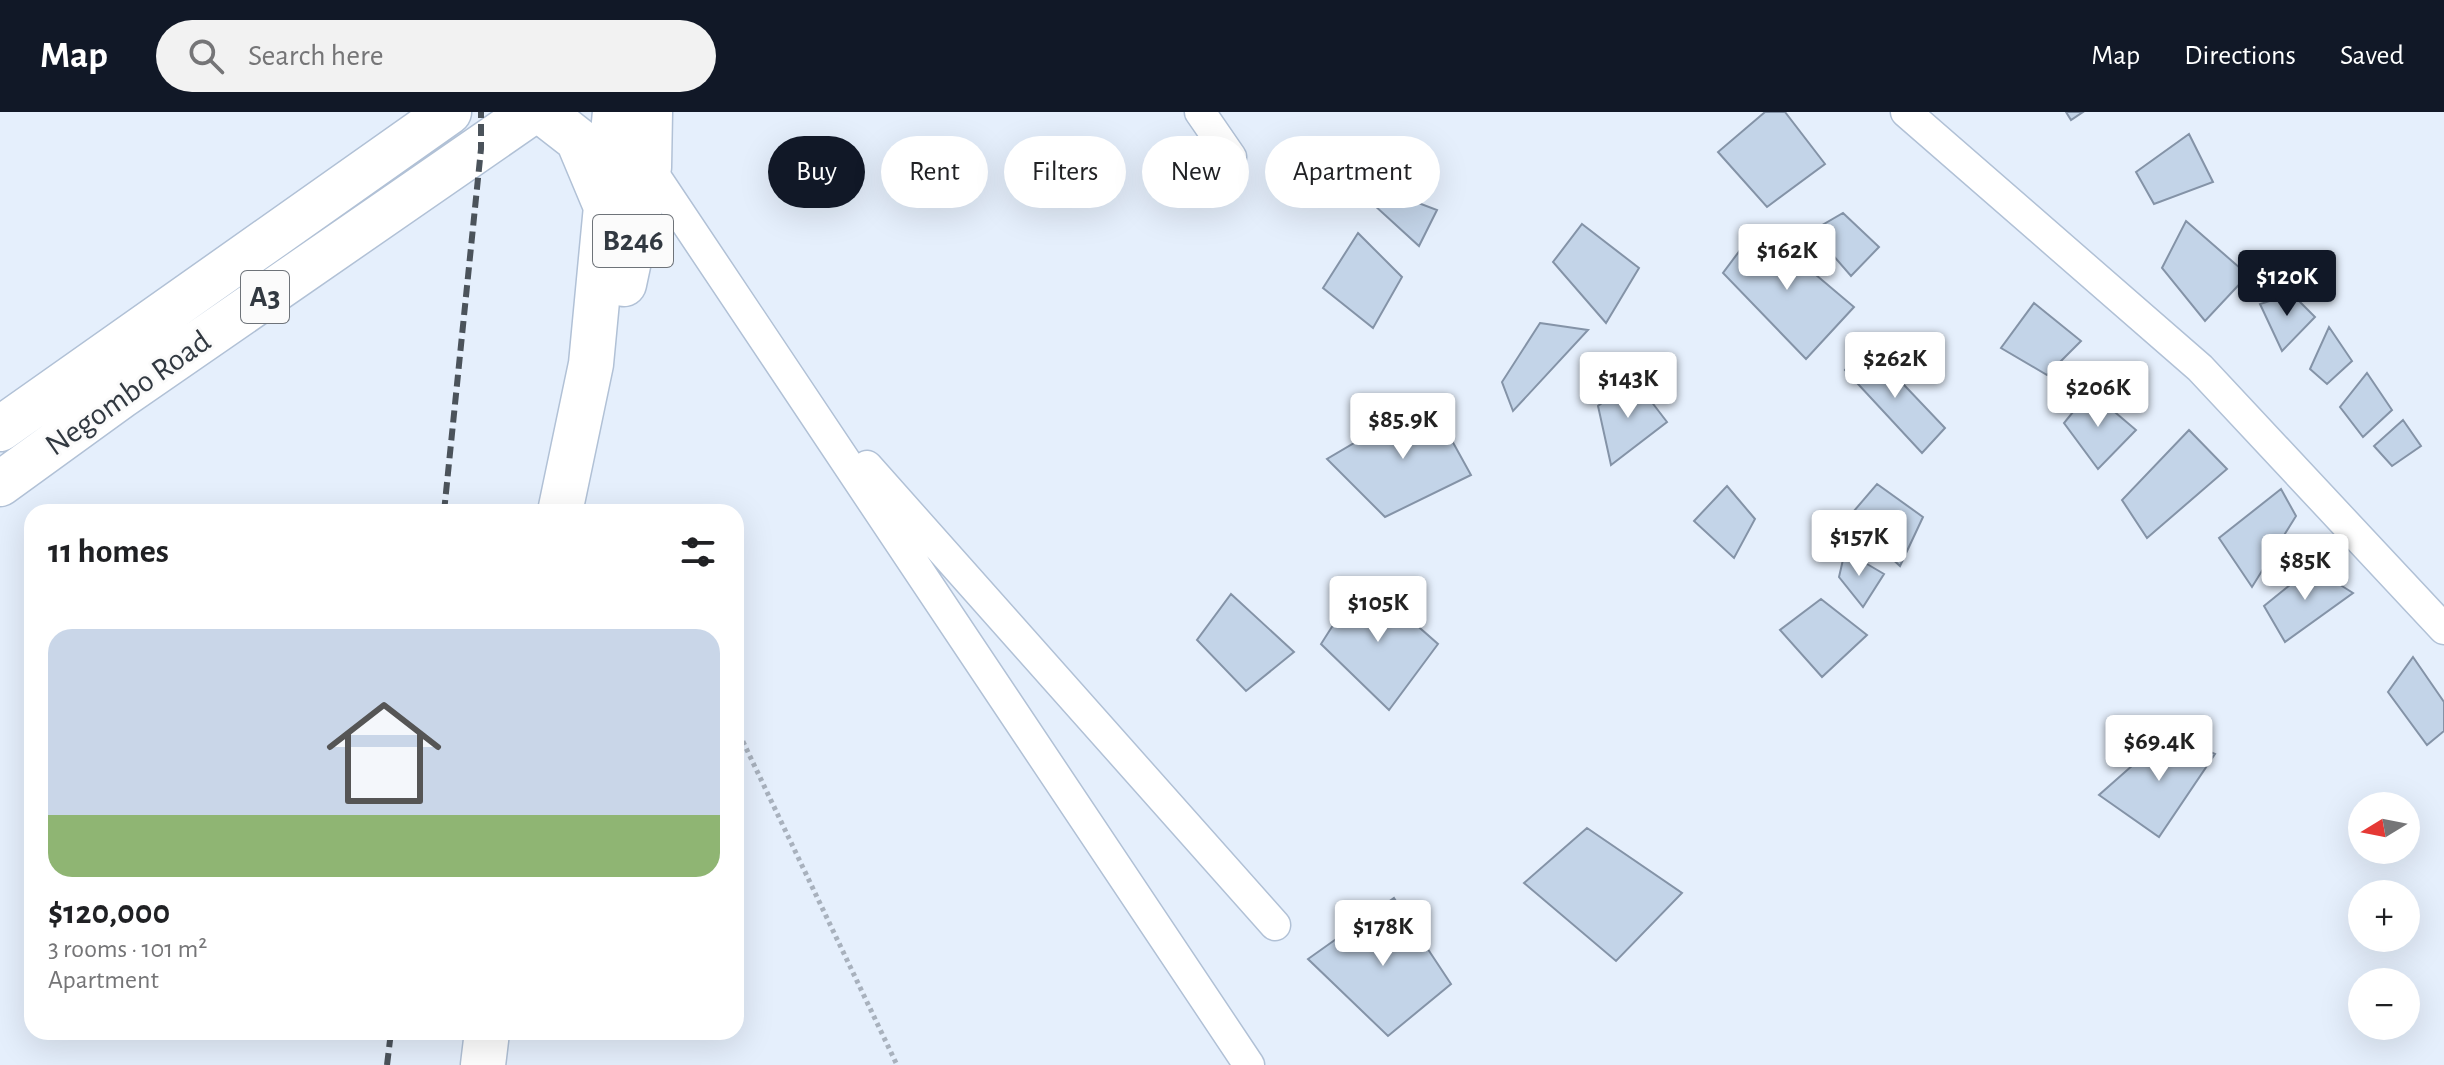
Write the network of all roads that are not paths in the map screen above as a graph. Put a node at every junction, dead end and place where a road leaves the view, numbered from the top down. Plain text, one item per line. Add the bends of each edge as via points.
1 (449, 112) edge
2 (532, 112) edge
3 (542, 112) edge
4 (615, 112) edge
5 (650, 112) edge
6 (672, 112) edge
7 (1200, 112) edge
8 (1906, 112) edge
9 (1217, 136) edge
10 (649, 167) junction
11 (607, 212) junction
12 (591, 364) junction
13 (792, 381) junction
14 (0, 429) edge
15 (0, 484) edge
16 (562, 504) edge
17 (2444, 629) edge
18 (1275, 925) dead end
19 (486, 1040) edge
20 (483, 1065) edge
21 (1249, 1065) edge

1 - 14 main road, Negombo Road / A3
2 - 15 main road, Negombo Road / A3
3 - 11 main road via 578,140
4 - 11 main road, B246
5 - 10 main road, B246
6 - 10 main road
7 - 9 street
8 - 17 street via 2200,368
10 - 12 main road, B246 via 622,293
10 - 13 street
11 - 12 main road, B246
12 - 16 main road, B246
13 - 18 street
13 - 21 street
19 - 20 main road

